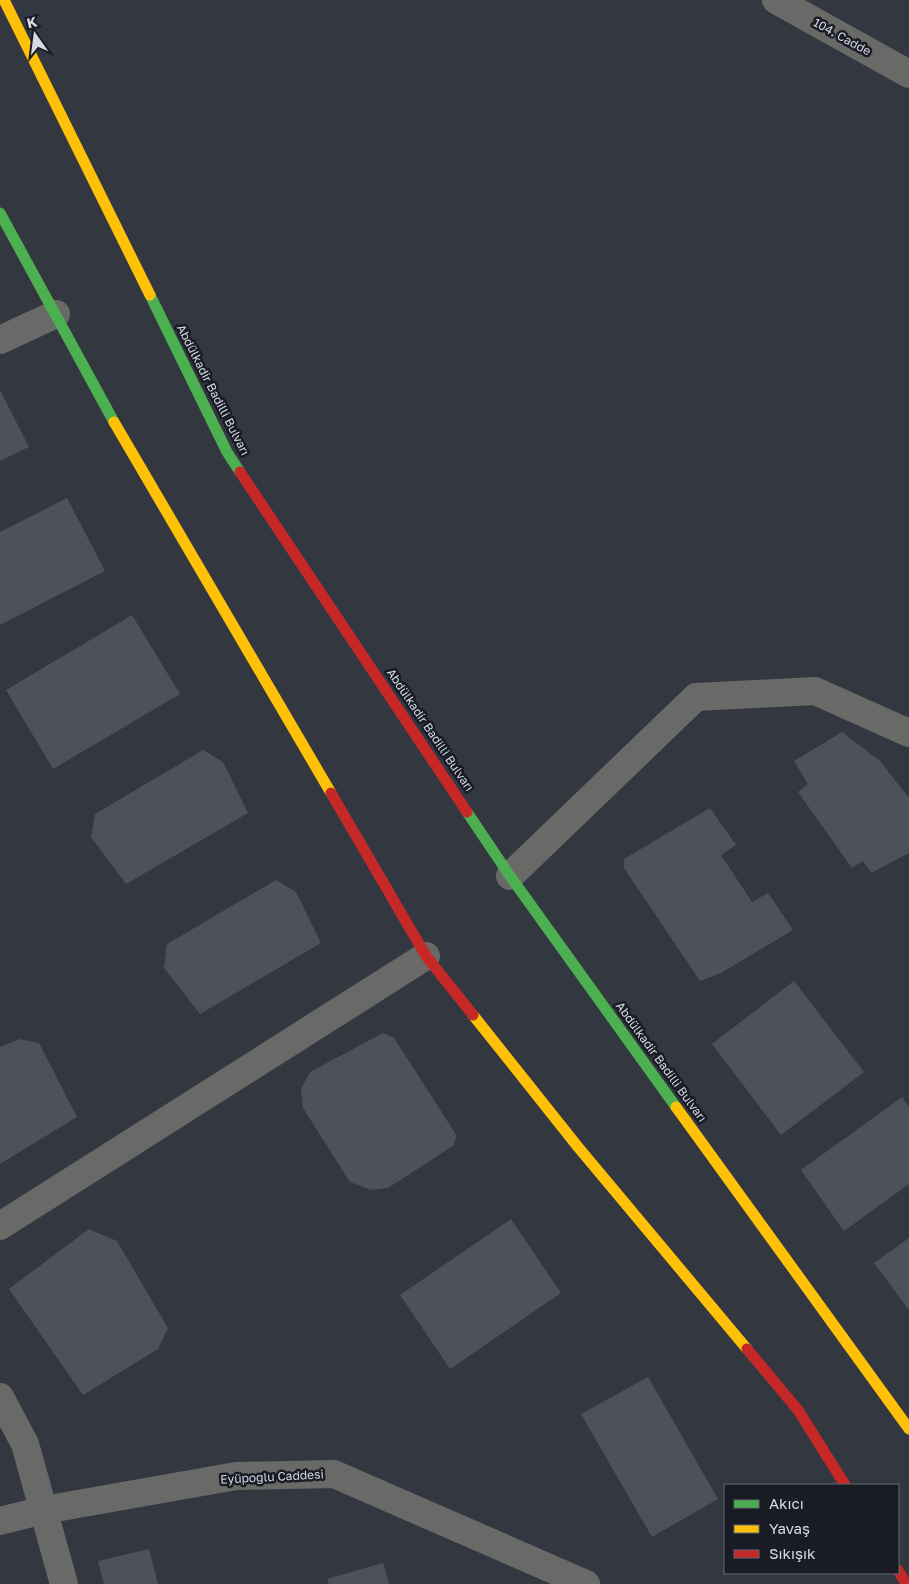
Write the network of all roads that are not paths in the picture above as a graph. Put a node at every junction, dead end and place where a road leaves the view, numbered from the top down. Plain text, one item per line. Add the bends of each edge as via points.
1 (4, 0) edge
2 (776, 0) edge
3 (909, 74) edge
4 (0, 213) edge
5 (56, 314) junction
6 (0, 340) edge
7 (909, 733) edge
8 (510, 876) junction
9 (426, 956) junction
10 (0, 1226) edge
11 (0, 1397) edge
12 (909, 1429) edge
13 (844, 1484) edge
14 (44, 1510) junction
15 (0, 1521) edge
16 (899, 1572) edge
17 (64, 1584) edge
18 (586, 1584) edge
19 (906, 1584) edge

1 - 8 main road, Abdülkadir Badilli Bulvarı via 227,452
2 - 3 street, 104. Cadde
4 - 5 main road
5 - 6 street
5 - 9 main road via 120,432
7 - 8 street via 814,691 696,698
8 - 12 main road, Abdülkadir Badilli Bulvarı
9 - 10 street
9 - 13 main road via 578,1147 798,1410
11 - 14 street via 25,1444
14 - 15 street, Eyüpoğlu Caddesi
14 - 17 street
14 - 18 street, Eyüpoğlu Caddesi via 236,1476 334,1474
16 - 19 main road

